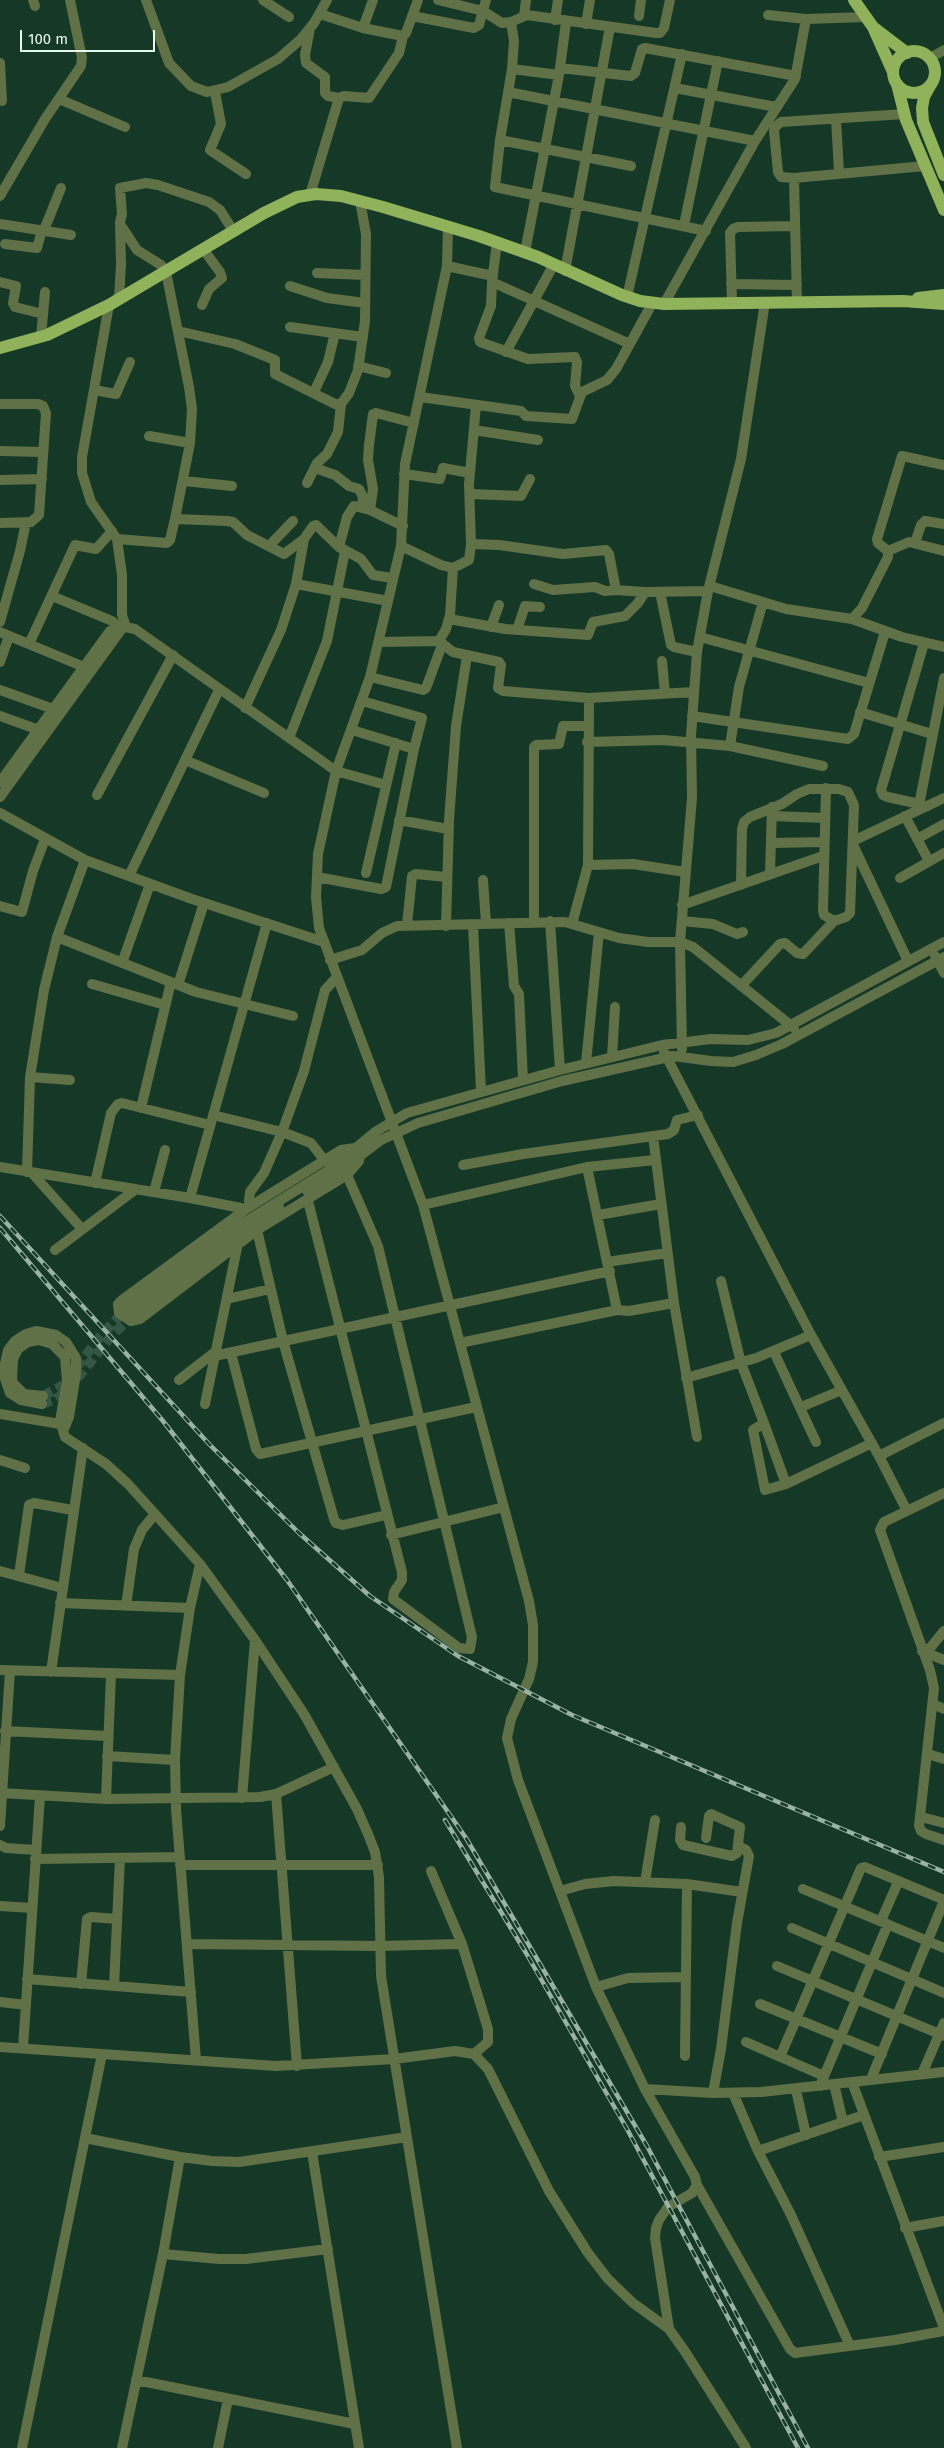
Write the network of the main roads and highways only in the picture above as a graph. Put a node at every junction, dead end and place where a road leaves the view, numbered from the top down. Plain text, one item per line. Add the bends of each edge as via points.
1 (854, 0) edge
2 (870, 22) junction
3 (907, 53) junction
4 (936, 63) edge
5 (893, 72) junction
6 (936, 82) edge
7 (897, 84) junction
8 (944, 175) edge
9 (944, 210) edge
10 (944, 295) edge
11 (903, 301) junction
12 (944, 304) edge
13 (0, 348) edge

1 - 2 main road
2 - 3 main road
2 - 5 main road
3 - 4 main road via 917,52
3 - 5 main road via 897,61
4 - 6 main road
5 - 7 main road
6 - 7 main road via 914,93
6 - 8 main road via 924,97 923,122
7 - 9 main road via 905,114
10 - 11 main road
11 - 12 main road
11 - 13 main road via 659,303 628,297 497,242 341,196 310,196 289,201 114,302 41,337

